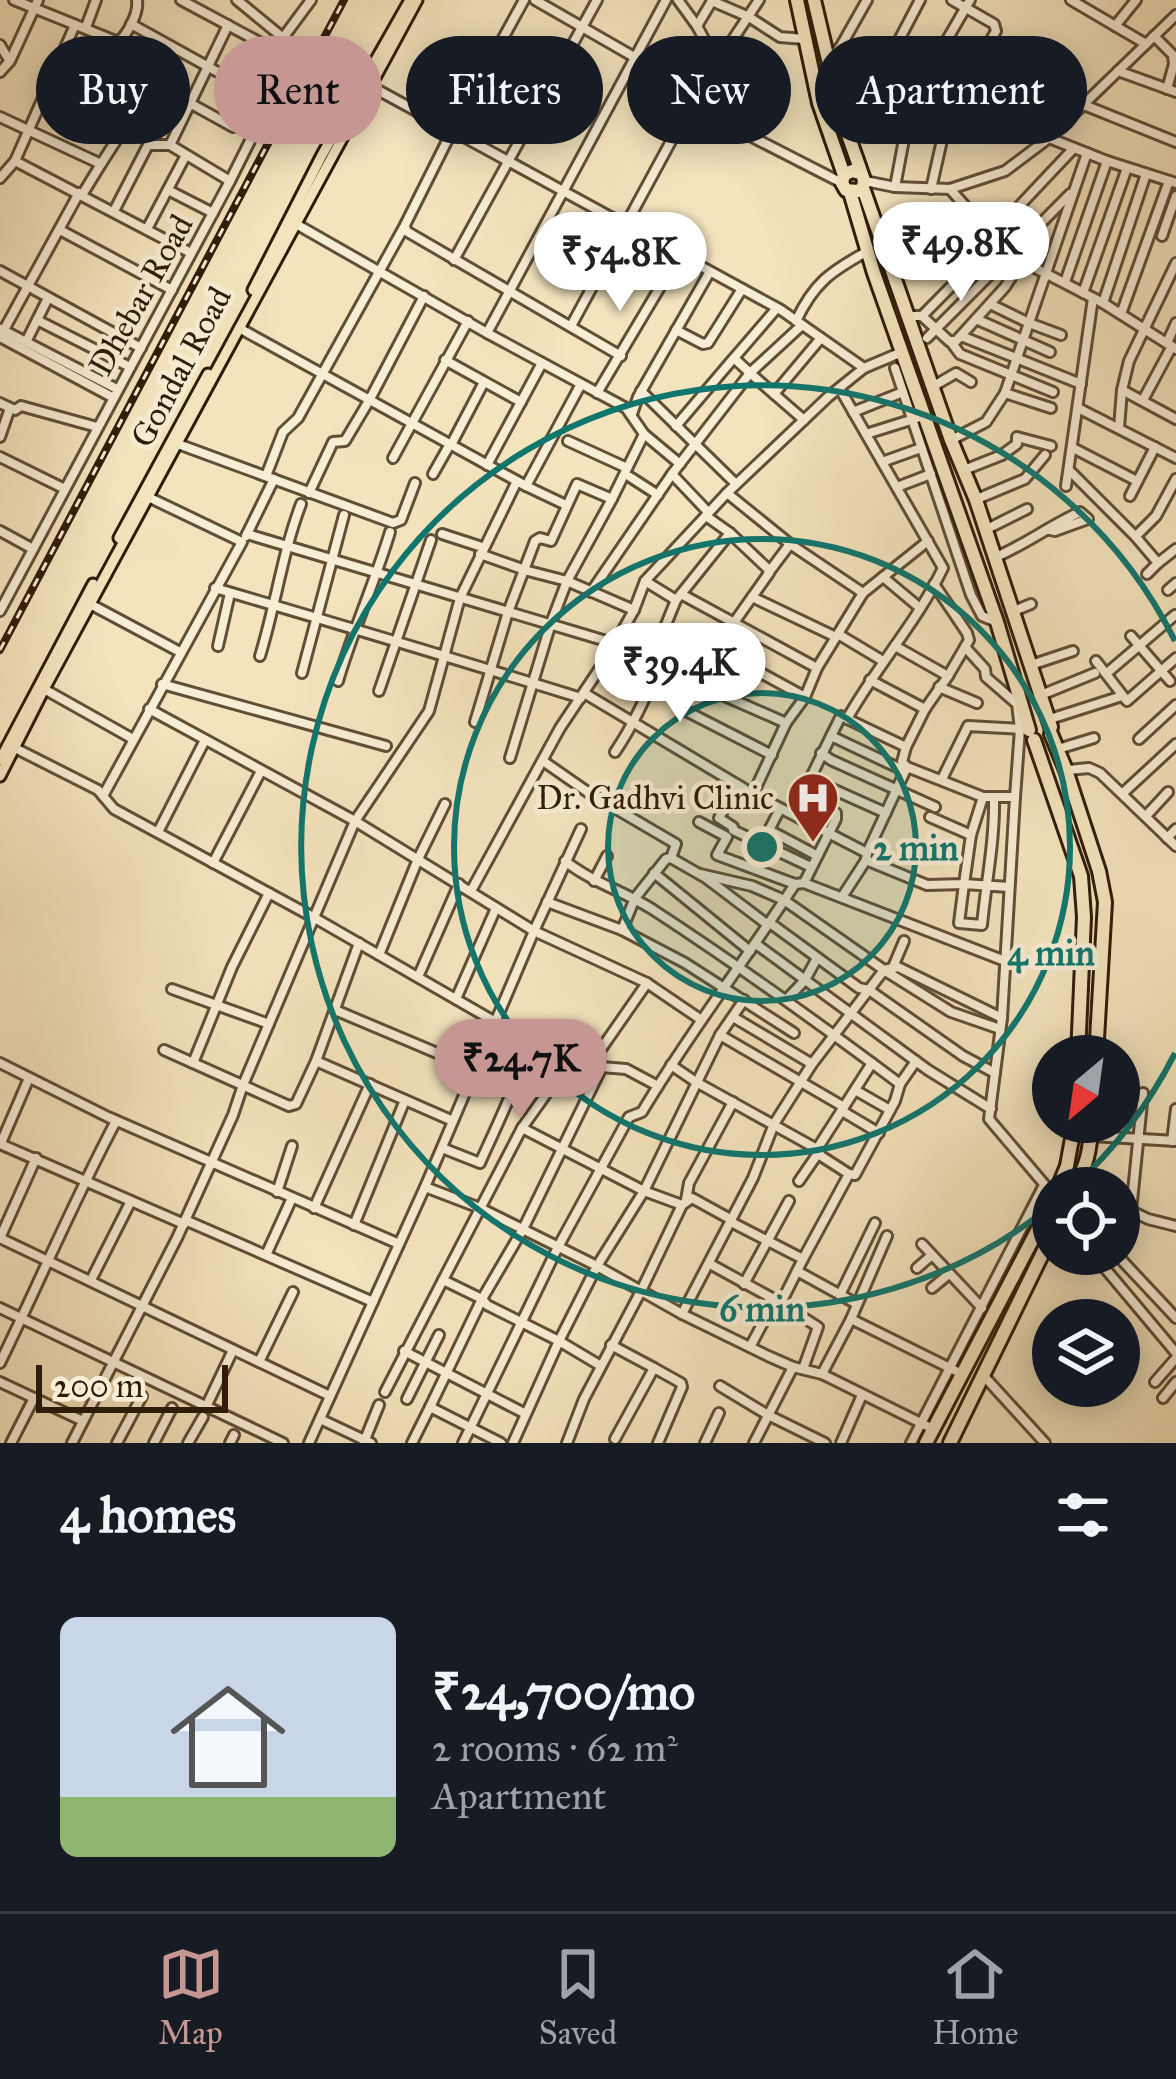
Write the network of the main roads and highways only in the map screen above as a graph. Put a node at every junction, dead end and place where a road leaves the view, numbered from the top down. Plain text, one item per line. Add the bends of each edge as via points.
1 (413, 0) edge
2 (797, 0) edge
3 (814, 0) edge
4 (382, 55) edge
5 (334, 144) edge
6 (336, 144) edge
7 (854, 182) junction
8 (146, 496) junction
9 (1050, 727) junction
10 (1027, 733) junction
11 (11, 746) junction
12 (0, 760) edge
13 (0, 776) edge
14 (1079, 1035) edge
15 (1097, 1035) edge
16 (1032, 1232) edge
17 (1032, 1275) edge
18 (926, 1443) edge
19 (950, 1443) edge

1 - 4 main road
2 - 7 highway via 825,124
3 - 7 highway
5 - 8 main road, Gondal Road
6 - 8 main road
7 - 9 highway via 914,316
7 - 10 highway via 919,418 997,622
8 - 11 main road, Gondal Road
8 - 11 main road
9 - 10 highway via 1039,720
9 - 15 highway via 1105,902
10 - 14 highway via 1081,876
11 - 12 main road, Gondal Road
11 - 13 main road
16 - 18 highway via 927,1426
17 - 19 highway

